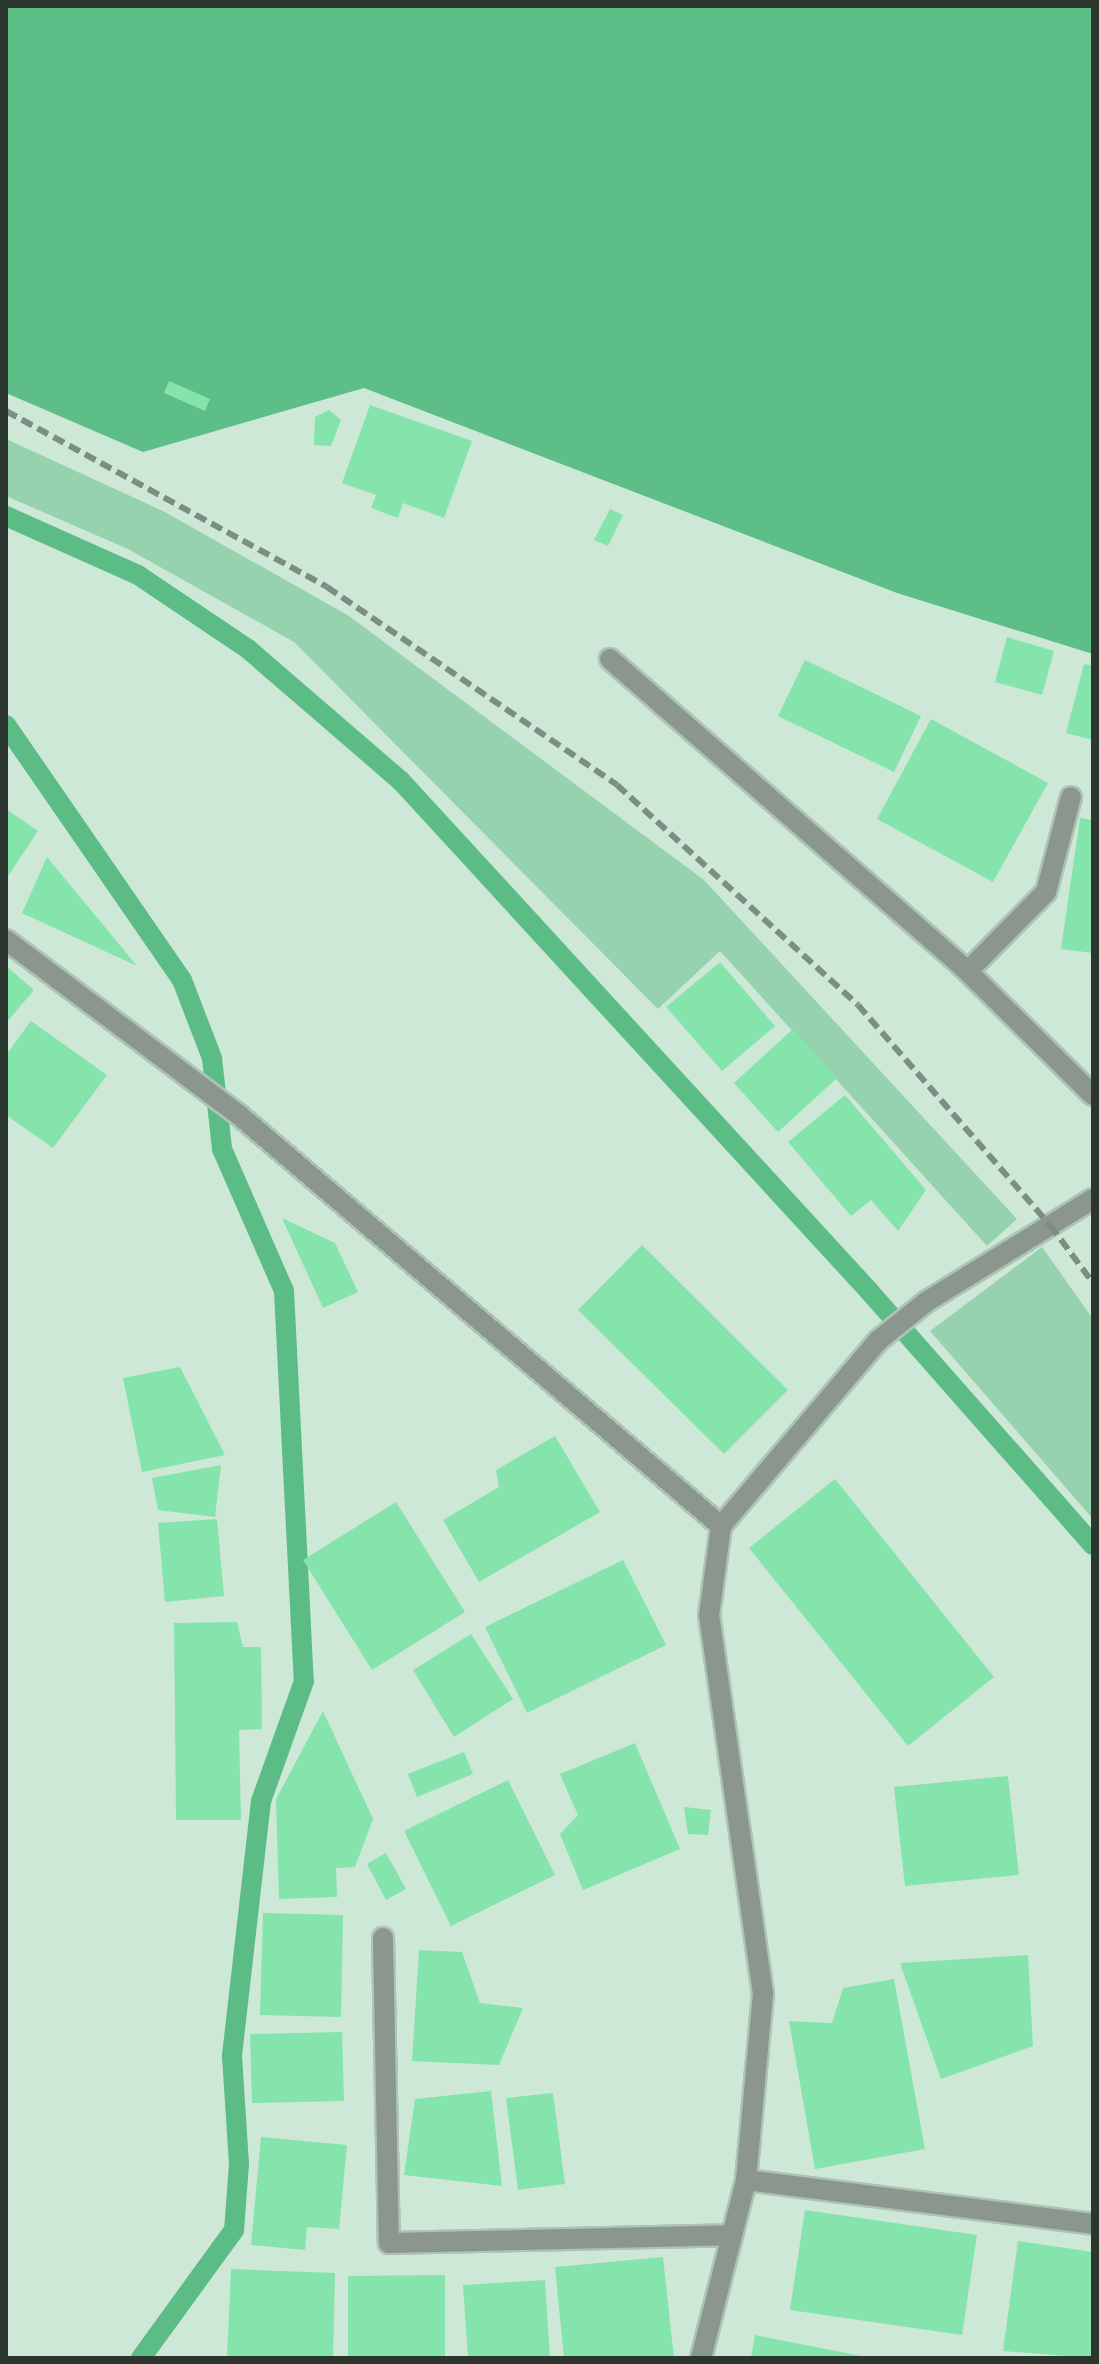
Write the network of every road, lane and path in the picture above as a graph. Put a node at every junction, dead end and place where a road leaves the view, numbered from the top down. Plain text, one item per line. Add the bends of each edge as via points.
1 (610, 659) dead end
2 (1071, 797) dead end
3 (6, 940) edge
4 (968, 971) junction
5 (1093, 1095) edge
6 (1093, 1199) edge
7 (721, 1526) junction
8 (383, 1938) dead end
9 (746, 2180) junction
10 (1093, 2224) edge
11 (732, 2235) junction
12 (701, 2358) edge

1 - 4 street
2 - 4 street via 1046,892
3 - 7 street via 239,1115
4 - 5 street
6 - 7 street via 919,1307 879,1340
7 - 9 street via 709,1616 763,1994
8 - 11 street via 389,2243
9 - 10 street
9 - 11 street
11 - 12 street

